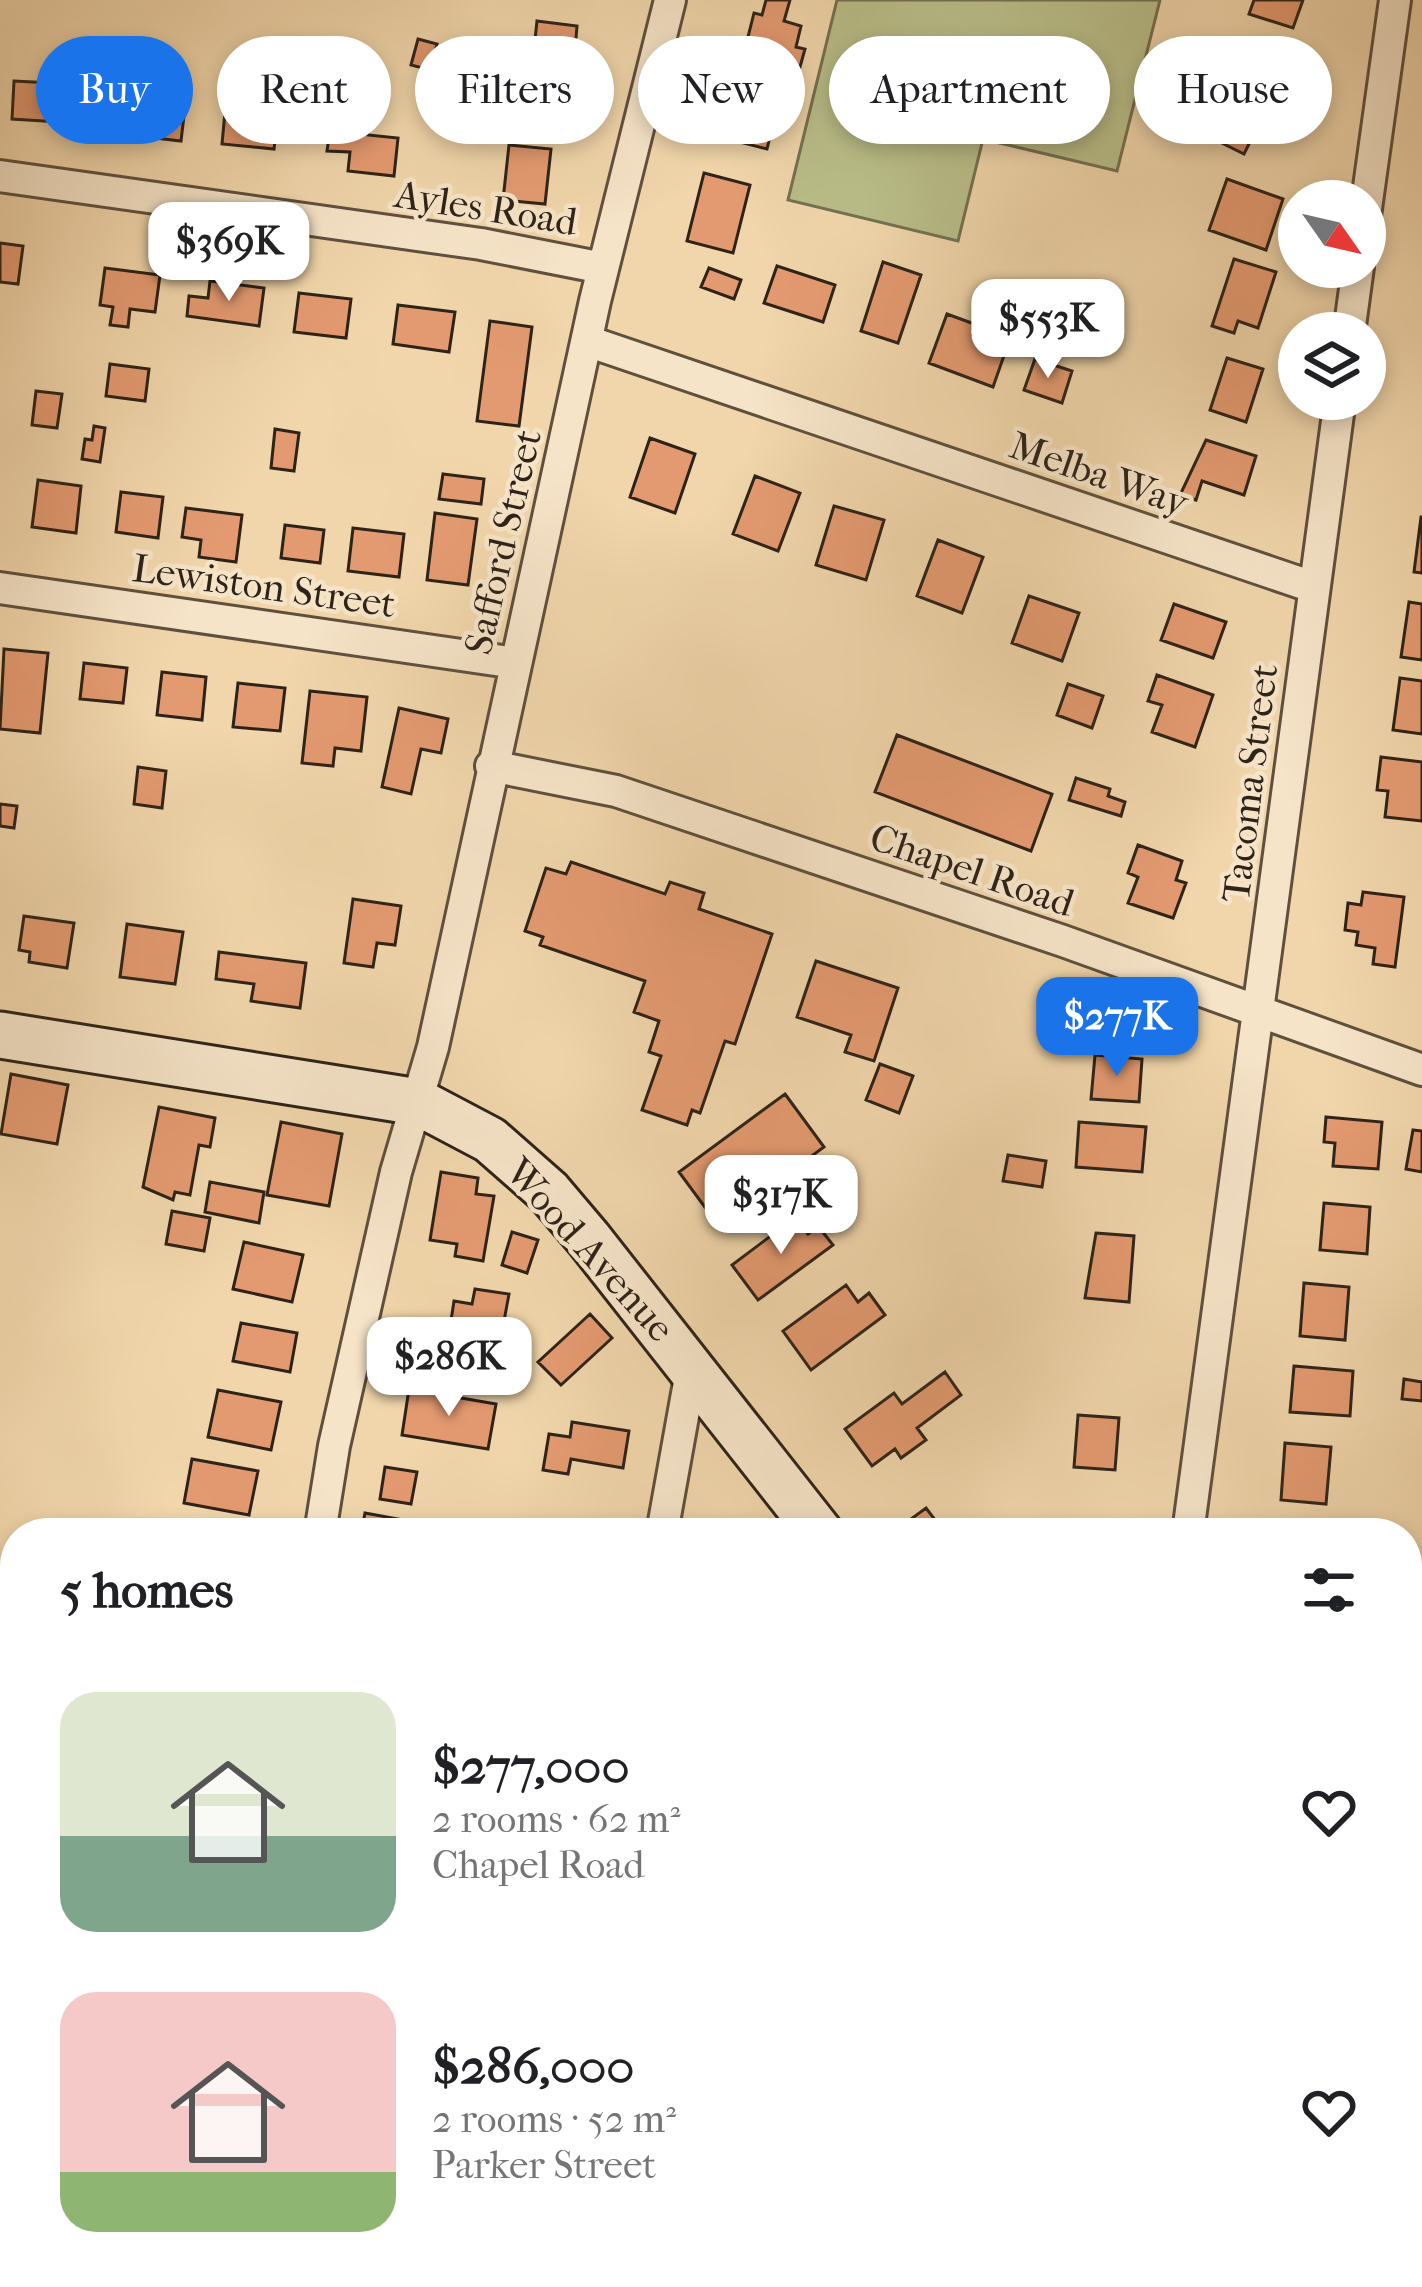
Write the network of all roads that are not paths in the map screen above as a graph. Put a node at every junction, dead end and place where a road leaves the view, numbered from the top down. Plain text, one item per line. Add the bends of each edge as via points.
1 (670, 0) edge
2 (1395, 1) edge
3 (1422, 11) edge
4 (0, 176) edge
5 (1370, 180) edge
6 (603, 268) junction
7 (587, 341) junction
8 (1337, 420) edge
9 (1313, 587) junction
10 (0, 588) edge
11 (516, 663) junction
12 (491, 766) junction
13 (1262, 1016) junction
14 (0, 1035) edge
15 (1422, 1070) edge
16 (418, 1102) junction
17 (692, 1366) junction
18 (322, 1518) edge
19 (665, 1518) edge
20 (809, 1518) edge
21 (1190, 1518) edge

1 - 6 street, Safford Street
2 - 3 street
2 - 5 street
4 - 6 street, Ayles Road
6 - 7 street, Safford Street
7 - 9 street, Melba Way
7 - 11 street, Safford Street
8 - 9 street, Tacoma Street
9 - 13 street, Tacoma Street
10 - 11 street, Lewiston Street
11 - 12 street, Safford Street
12 - 13 street, Chapel Road via 616,791
12 - 16 street, Safford Street
13 - 15 street, Chapel Road
13 - 21 street, Tacoma Street via 1225,1231
14 - 16 main road, Wood Avenue
16 - 17 main road, Wood Avenue via 490,1141 550,1192
16 - 18 street, Safford Street via 395,1172
17 - 19 street
17 - 20 main road, Wood Avenue

